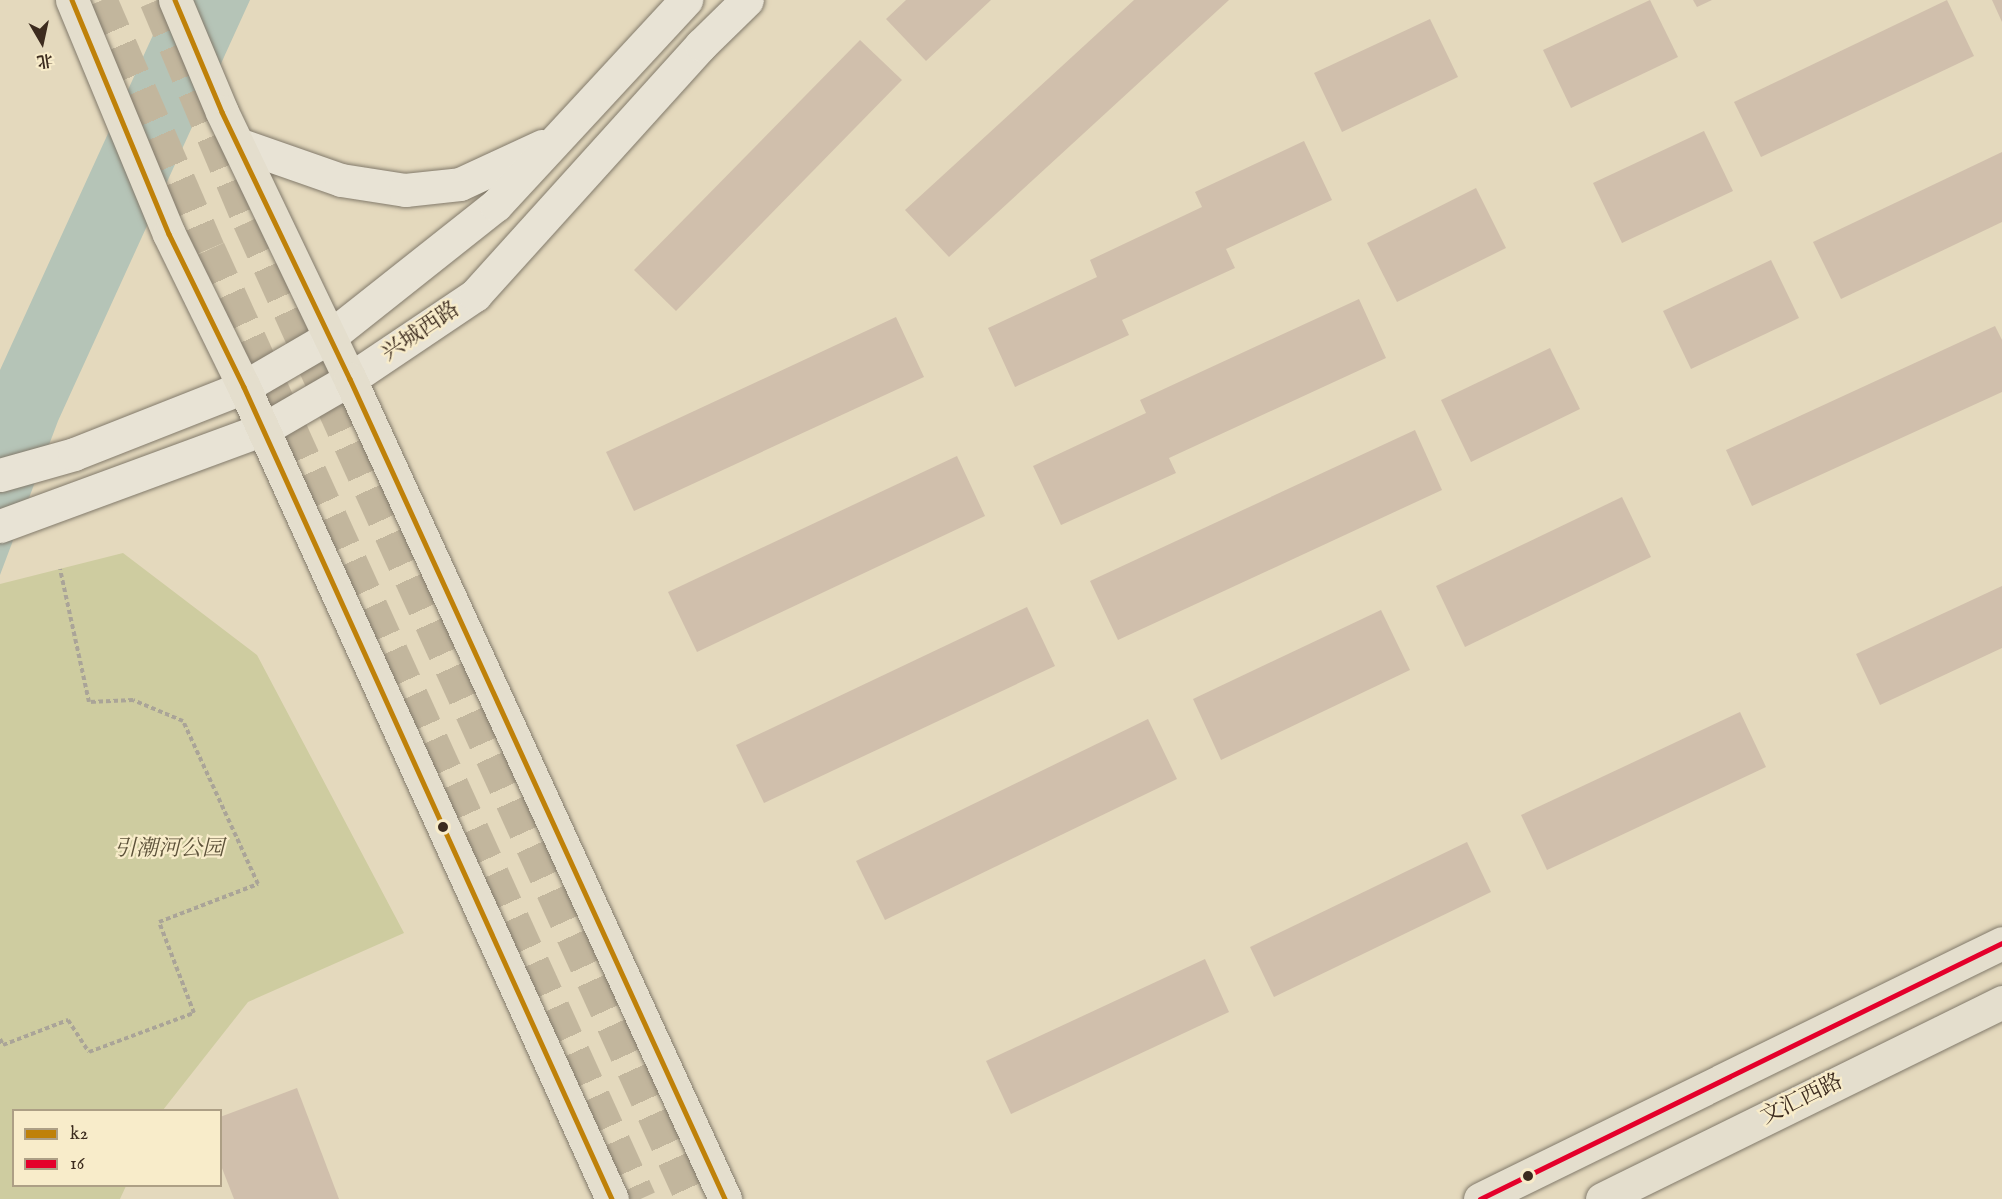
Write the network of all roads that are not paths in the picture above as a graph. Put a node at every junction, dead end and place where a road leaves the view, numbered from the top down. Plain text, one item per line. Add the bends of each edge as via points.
1 (72, 0) edge
2 (175, 0) edge
3 (686, 0) edge
4 (747, 0) edge
5 (557, 139) junction
6 (241, 145) junction
7 (328, 338) junction
8 (350, 379) junction
9 (244, 387) junction
10 (264, 429) junction
11 (0, 475) edge
12 (0, 526) edge
13 (2002, 944) edge
14 (2002, 1002) edge
15 (612, 1199) edge
16 (725, 1199) edge
17 (1480, 1199) edge
18 (1602, 1199) edge

1 - 9 main road via 169,234
2 - 6 main road via 222,112
3 - 5 street
4 - 8 street, 兴城西路 via 701,45 476,295
5 - 6 street via 460,184 405,190 341,180
5 - 7 street via 496,205
6 - 7 main road
7 - 8 main road
7 - 9 street
8 - 10 street, 兴城西路
8 - 16 main road
9 - 10 main road
9 - 11 street via 74,454
10 - 12 street, 兴城西路
10 - 15 main road
13 - 17 main road
14 - 18 main road, 文汇西路

